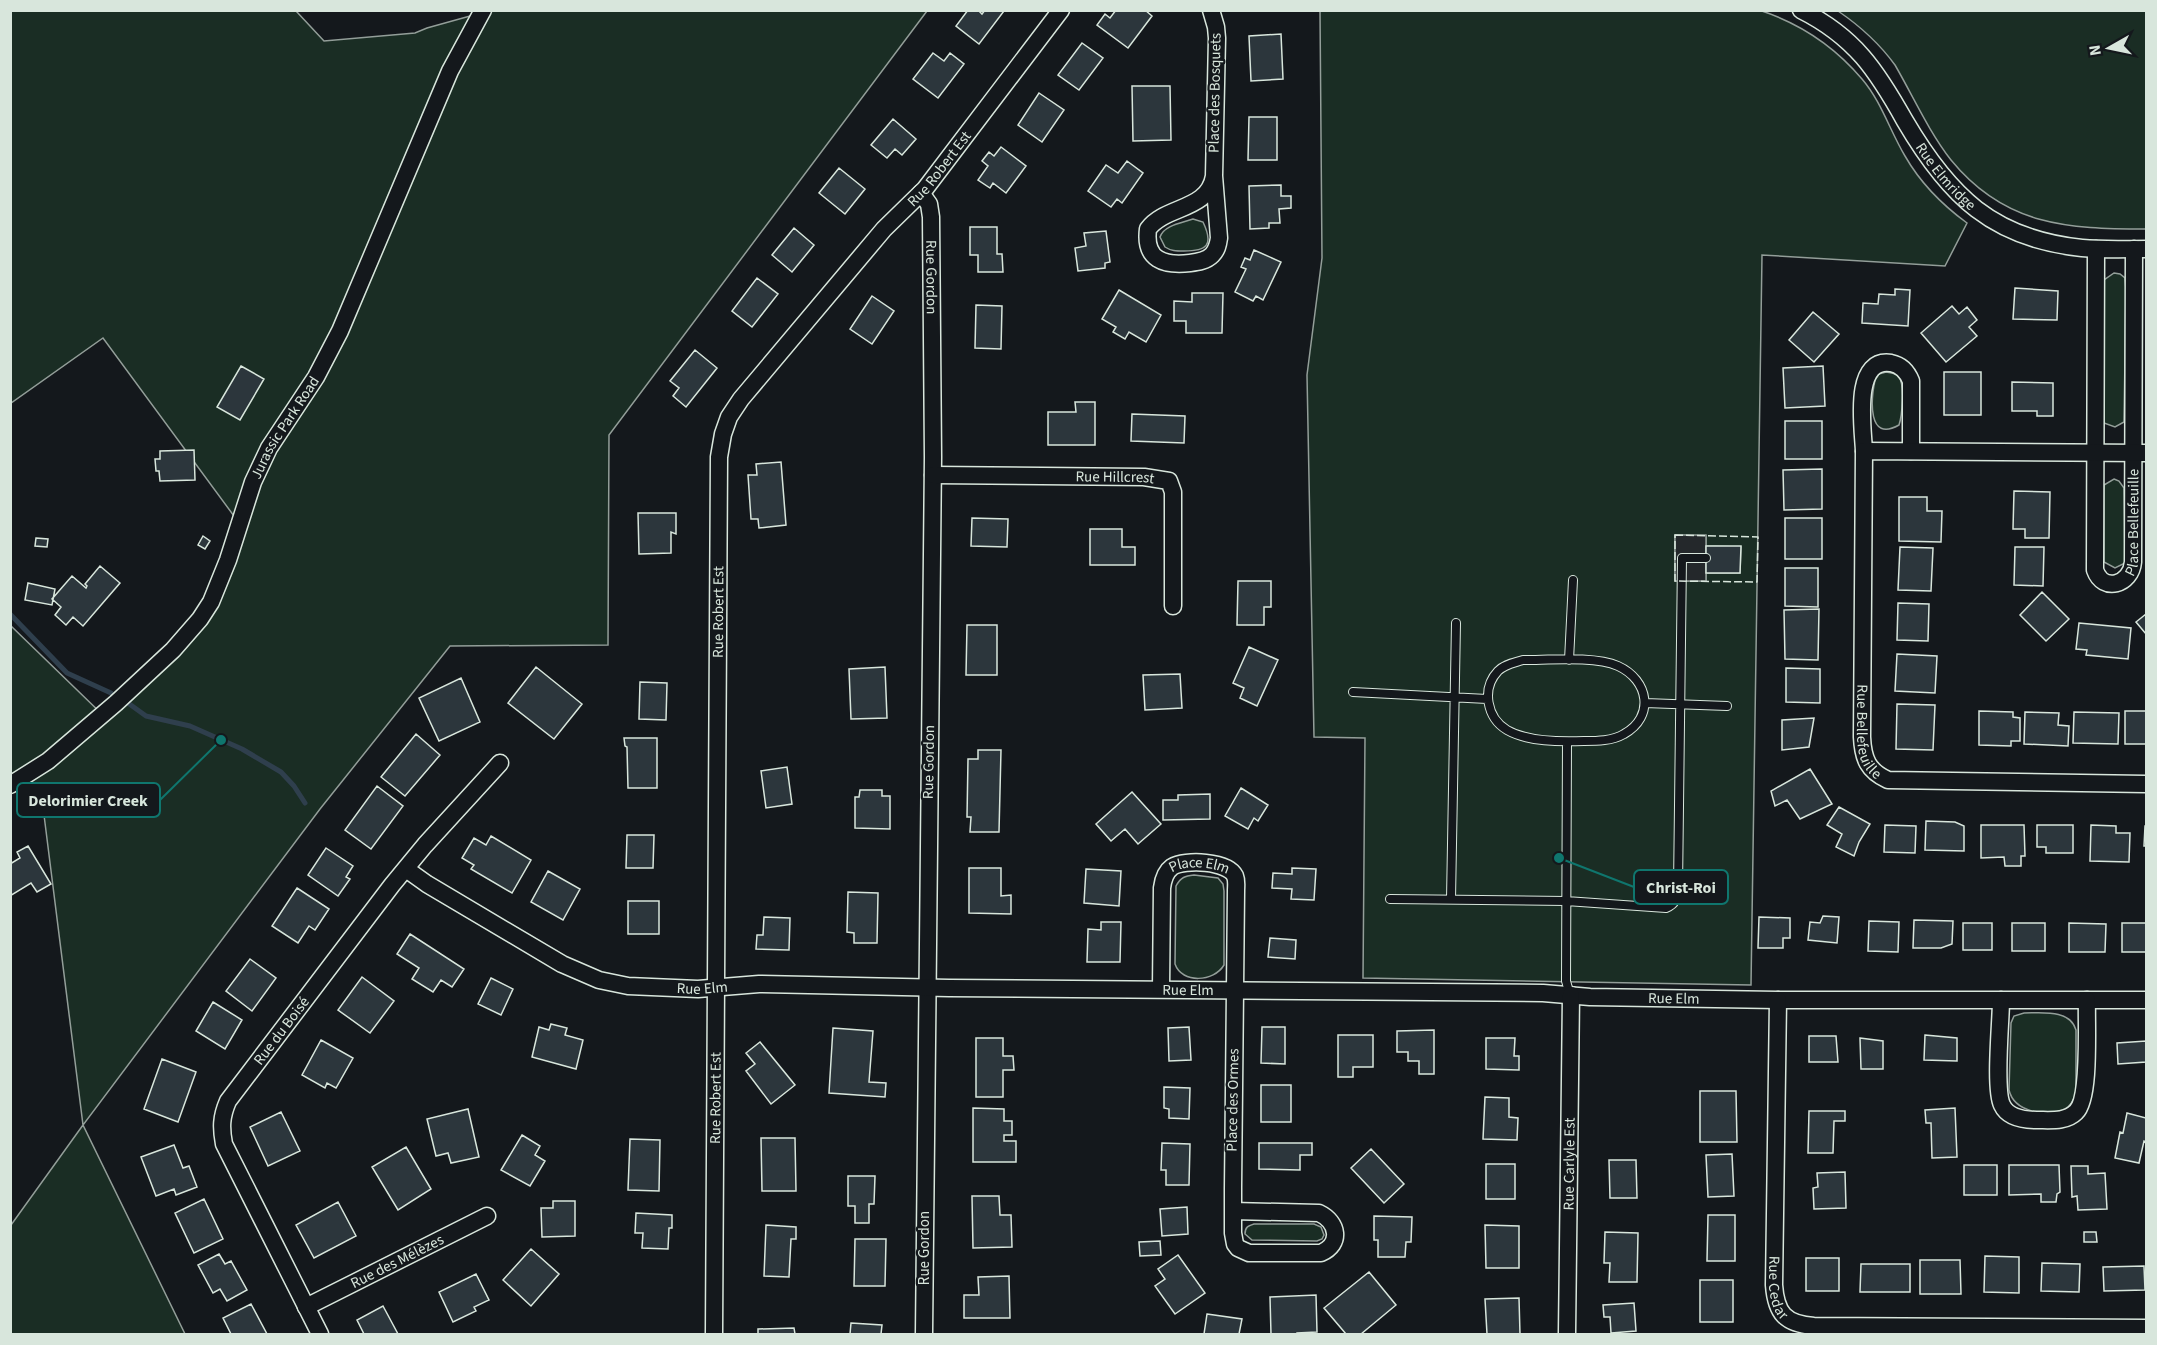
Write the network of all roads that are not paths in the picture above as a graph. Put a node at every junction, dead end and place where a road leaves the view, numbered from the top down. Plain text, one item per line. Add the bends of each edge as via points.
1 (483, 10) edge
2 (1061, 10) edge
3 (1211, 10) edge
4 (1801, 10) edge
5 (1214, 177) junction
6 (921, 193) junction
7 (2097, 249) junction
8 (2140, 249) edge
9 (1864, 451) junction
10 (1911, 451) junction
11 (2096, 453) junction
12 (2139, 453) edge
13 (933, 475) junction
14 (1706, 558) dead end
15 (1573, 580) dead end
16 (1173, 606) dead end
17 (1456, 623) dead end
18 (1569, 660) junction
19 (1353, 692) dead end
20 (1454, 697) junction
21 (1487, 699) junction
22 (1645, 703) junction
23 (1680, 704) junction
24 (1727, 706) dead end
25 (1567, 742) junction
26 (500, 763) dead end
27 (2146, 784) edge
28 (10, 785) edge
29 (406, 869) junction
30 (1390, 899) dead end
31 (1451, 899) junction
32 (1566, 901) junction
33 (717, 987) junction
34 (927, 987) junction
35 (1161, 989) junction
36 (1235, 990) junction
37 (1571, 995) junction
38 (1778, 1000) junction
39 (2001, 1000) junction
40 (2087, 1000) junction
41 (2146, 1000) edge
42 (1233, 1210) junction
43 (487, 1216) dead end
44 (306, 1307) junction
45 (2146, 1328) edge
46 (320, 1335) edge
47 (714, 1335) edge
48 (924, 1335) edge
49 (1567, 1335) edge

1 - 28 street, Jurassic Park Road via 450,70 339,331 316,377 269,448 252,482 211,602 172,650 116,703 48,761
2 - 6 street, Rue Robert Est
3 - 5 street, Place des Bosquets via 1217,38
4 - 7 street, Rue Elmridge via 1835,31 1865,58 1891,94 1924,153 1969,204 1997,223 2029,237
5 - 5 street, Place des Bosquets via 1202,199 1160,217 1148,229 1152,254 1159,260 1182,264 1200,262 1214,254 1219,238
6 - 13 street, Rue Gordon via 932,217
6 - 33 street, Rue Robert Est via 884,229 756,380 735,408 723,435 719,468
7 - 8 street, Rue Elmridge
7 - 11 street, Place Bellefeuille
8 - 12 street, Place Bellefeuille
9 - 10 street
9 - 10 street, Rue Bellefeuille via 1864,381 1871,368 1886,362 1903,368 1911,381
9 - 27 street, Rue Bellefeuille via 1862,738 1864,759 1870,769 1879,777 1898,782
10 - 11 street
11 - 12 street
11 - 12 street, Place Bellefeuille via 2095,570 2097,577 2111,584 2127,578 2132,571
13 - 16 street, Rue Hillcrest via 1144,477 1169,481 1173,492
13 - 34 street, Rue Gordon
14 - 23 lane via 1682,558
15 - 18 lane
17 - 20 lane
18 - 21 lane via 1523,660 1508,664 1497,672
18 - 22 lane via 1609,664 1630,673 1640,683
19 - 20 lane
20 - 21 lane
20 - 31 lane
21 - 25 lane via 1494,716 1507,730
22 - 23 lane
22 - 25 lane via 1634,727 1617,738
23 - 24 lane
23 - 32 lane via 1677,899 1666,908
25 - 32 lane
26 - 29 street, Rue du Boisé
29 - 33 street, Rue Elm via 562,964 599,980 639,987
29 - 44 street, Rue du Boisé via 223,1111 224,1144
30 - 31 lane
31 - 32 lane
32 - 37 lane via 1566,981
33 - 34 street, Rue Elm
33 - 47 street, Rue Robert Est
34 - 35 street, Rue Elm
34 - 48 street, Rue Gordon
35 - 36 street, Rue Elm
35 - 36 street, Place Elm via 1163,883 1167,872 1186,863 1220,865 1235,876
36 - 37 street, Rue Elm
36 - 42 street, Place des Ormes
37 - 38 street, Rue Elm
37 - 49 street, Rue Carlyle Est
38 - 39 street, Rue Elm
38 - 45 street, Rue Cedar via 1774,1285 1781,1314 1796,1323 1814,1326
39 - 40 street, Rue Elm
39 - 40 street via 1998,1089 2002,1104 2011,1115 2029,1120 2061,1120 2081,1107 2086,1083
40 - 41 street, Rue Elm
42 - 42 street, Place des Ormes via 1233,1238 1242,1251 1321,1253 1334,1242 1333,1224 1319,1213
43 - 44 street, Rue des Mélèzes
44 - 46 street, Rue du Boisé

